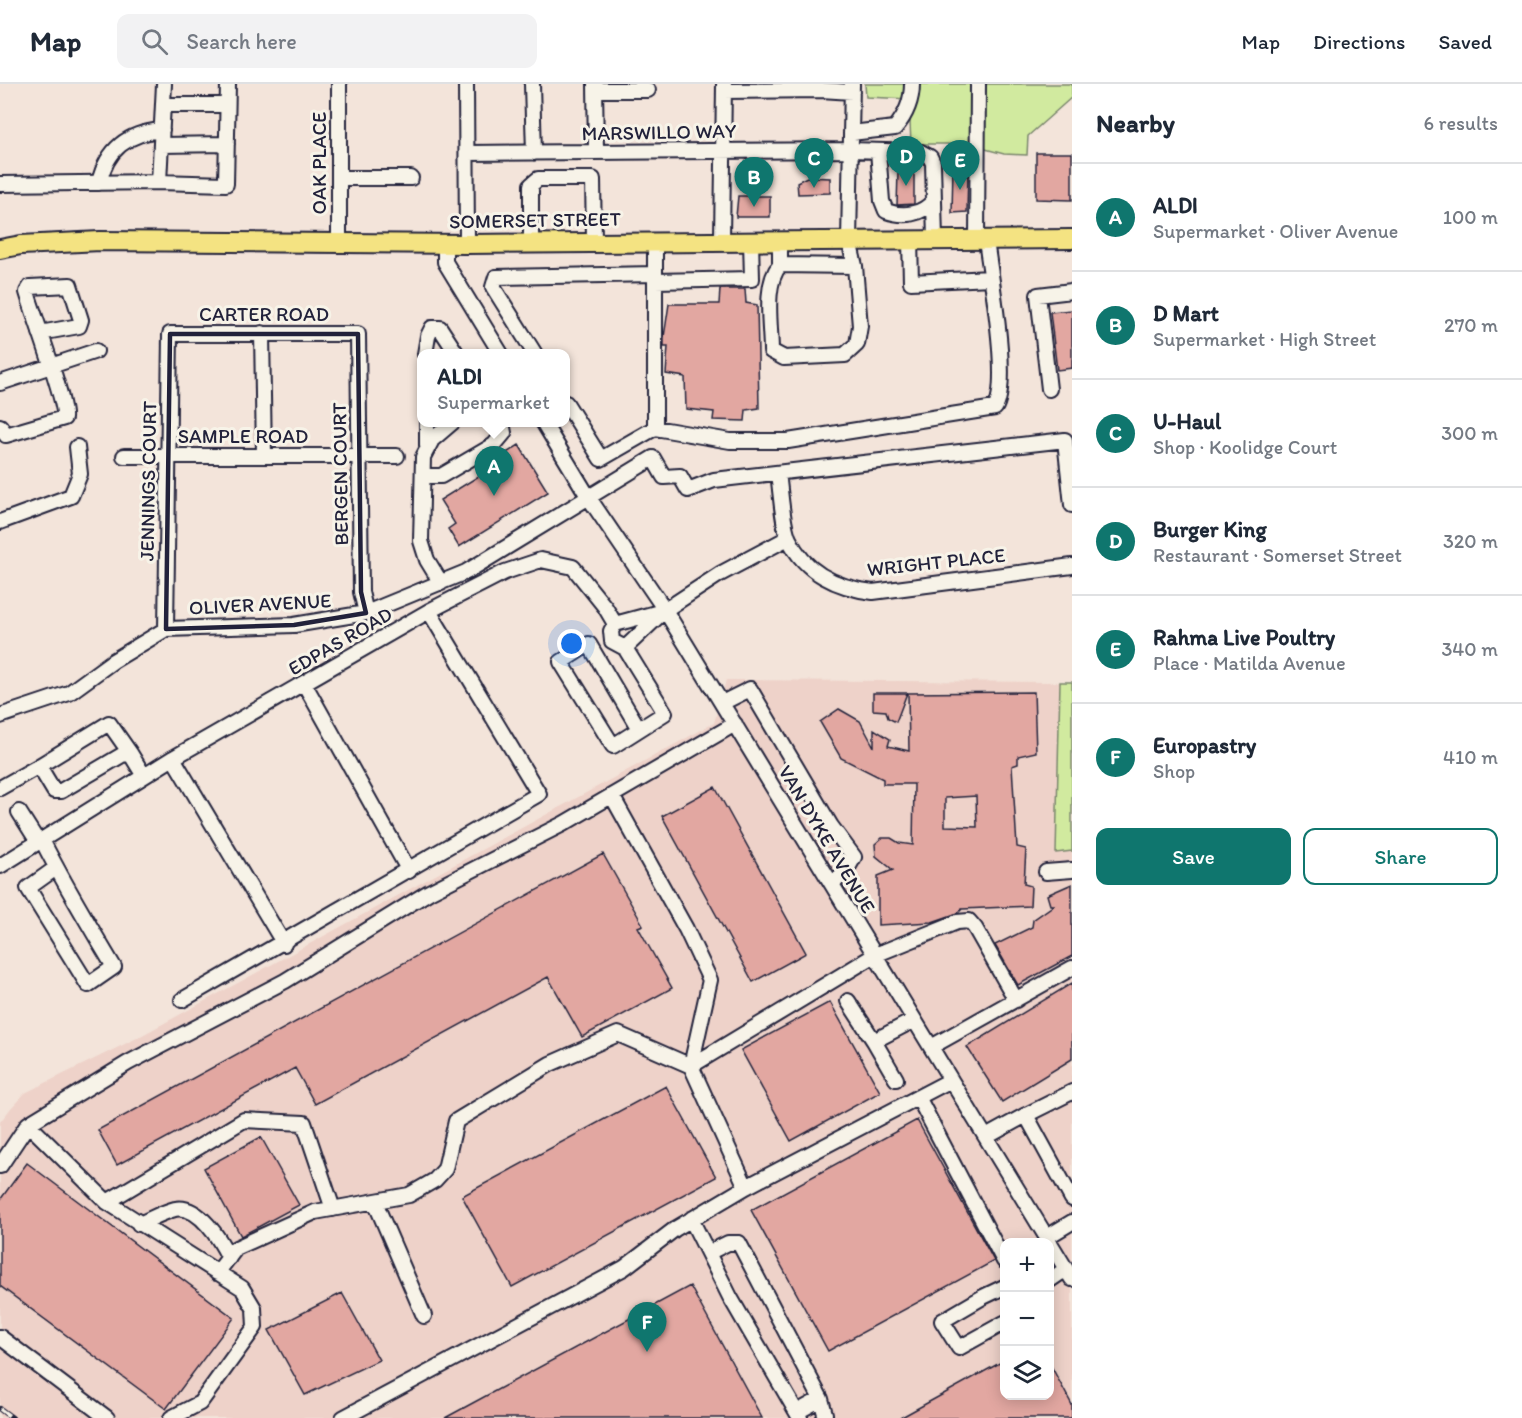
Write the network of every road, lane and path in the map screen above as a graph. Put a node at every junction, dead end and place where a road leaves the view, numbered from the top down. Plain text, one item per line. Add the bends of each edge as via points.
1 (164, 84) edge
2 (228, 84) edge
3 (339, 84) edge
4 (466, 84) edge
5 (532, 84) edge
6 (912, 84) edge
7 (978, 84) edge
8 (595, 87) edge
9 (817, 87) edge
10 (724, 88) edge
11 (852, 88) edge
12 (648, 90) dead end
13 (163, 105) junction
14 (227, 105) junction
15 (162, 130) junction
16 (851, 133) junction
17 (227, 144) junction
18 (161, 146) junction
19 (850, 150) junction
20 (723, 151) junction
21 (878, 151) junction
22 (596, 152) junction
23 (468, 153) junction
24 (534, 153) junction
25 (339, 178) junction
26 (411, 178) dead end
27 (159, 182) junction
28 (99, 183) junction
29 (0, 184) edge
30 (933, 201) junction
31 (1072, 239) edge
32 (722, 240) junction
33 (751, 240) junction
34 (780, 240) junction
35 (910, 240) junction
36 (935, 240) junction
37 (981, 240) junction
38 (655, 241) junction
39 (849, 241) junction
40 (594, 242) junction
41 (339, 243) junction
42 (445, 243) junction
43 (531, 243) junction
44 (467, 244) junction
45 (0, 249) edge
46 (780, 265) junction
47 (855, 266) junction
48 (655, 277) junction
49 (990, 278) junction
50 (1072, 291) edge
51 (40, 333) junction
52 (262, 333) junction
53 (170, 334) joint
54 (358, 334) joint
55 (426, 349) edge
56 (454, 349) edge
57 (498, 349) edge
58 (532, 349) edge
59 (96, 351) dead end
60 (50, 367) junction
61 (0, 383) edge
62 (1049, 389) dead end
63 (570, 409) edge
64 (0, 426) edge
65 (427, 427) edge
66 (449, 427) edge
67 (503, 427) edge
68 (545, 427) edge
69 (655, 428) junction
70 (77, 447) dead end
71 (427, 447) junction
72 (124, 456) dead end
73 (167, 456) junction
74 (264, 456) junction
75 (359, 456) junction
76 (397, 456) dead end
77 (778, 474) junction
78 (423, 476) junction
79 (589, 498) junction
80 (1072, 505) edge
81 (0, 522) edge
82 (788, 538) junction
83 (1072, 566) edge
84 (441, 583) junction
85 (665, 610) junction
86 (429, 611) junction
87 (366, 613) junction
88 (615, 624) junction
89 (166, 629) junction
90 (625, 648) junction
91 (305, 685) junction
92 (722, 703) junction
93 (0, 716) edge
94 (735, 724) junction
95 (639, 729) junction
96 (130, 753) junction
97 (173, 758) junction
98 (39, 766) junction
99 (144, 776) junction
100 (0, 788) edge
101 (612, 796) junction
102 (19, 812) dead end
103 (40, 841) junction
104 (0, 866) edge
105 (56, 868) junction
106 (1072, 870) edge
107 (409, 871) junction
108 (1046, 872) dead end
109 (832, 884) junction
110 (284, 944) junction
111 (874, 955) junction
112 (1072, 968) edge
113 (182, 1000) dead end
114 (1016, 1000) junction
115 (848, 1001) dead end
116 (914, 1020) junction
117 (874, 1041) junction
118 (931, 1047) junction
119 (691, 1066) junction
120 (896, 1079) dead end
121 (951, 1080) junction
122 (1072, 1092) edge
123 (918, 1097) junction
124 (1026, 1115) junction
125 (28, 1124) junction
126 (986, 1137) junction
127 (0, 1166) edge
128 (746, 1187) junction
129 (1072, 1199) edge
130 (107, 1202) junction
131 (375, 1202) junction
132 (333, 1209) junction
133 (691, 1219) junction
134 (1072, 1222) edge
135 (139, 1224) junction
136 (1047, 1237) junction
137 (1000, 1252) edge
138 (708, 1253) junction
139 (229, 1258) junction
140 (217, 1273) junction
141 (1069, 1274) edge
142 (1054, 1279) edge
143 (1000, 1289) edge
144 (424, 1316) dead end
145 (1000, 1326) edge
146 (0, 1337) edge
147 (823, 1409) edge
148 (799, 1415) edge
149 (107, 1418) edge
150 (171, 1418) edge
151 (344, 1418) edge

1 - 13 street
2 - 14 street
3 - 25 street, OAK PLACE
4 - 23 street
5 - 24 street
6 - 16 street via 905,115 896,128
7 - 37 street
8 - 12 street
8 - 22 street
9 - 10 street
9 - 11 street
10 - 20 street
11 - 16 street
13 - 14 street
13 - 15 street
14 - 17 street
15 - 18 street
15 - 28 street via 141,132 128,139 105,160
16 - 19 street
17 - 18 street
17 - 27 street via 226,184
18 - 27 street
19 - 20 street, MARSWILLO WAY
19 - 21 street, MARSWILLO WAY
19 - 39 street
20 - 22 street, MARSWILLO WAY
20 - 32 street
21 - 30 street via 921,152 930,157
21 - 30 street via 886,211 925,211
22 - 24 street, MARSWILLO WAY
23 - 24 street, MARSWILLO WAY
23 - 44 street
25 - 26 street
25 - 41 street, OAK PLACE
27 - 28 street
28 - 29 street
30 - 36 street
31 - 37 main road, SOMERSET STREET
32 - 33 main road, SOMERSET STREET
32 - 38 main road, SOMERSET STREET
33 - 34 main road, SOMERSET STREET
33 - 48 street via 752,279
34 - 39 main road, SOMERSET STREET
34 - 46 street
35 - 36 main road, SOMERSET STREET
35 - 39 main road, SOMERSET STREET
35 - 49 street via 911,282
36 - 37 main road, SOMERSET STREET
37 - 49 street
38 - 40 main road, SOMERSET STREET
38 - 48 street
39 - 47 street
40 - 43 main road, SOMERSET STREET
40 - 43 street via 593,179 538,179 531,186
41 - 42 main road, SOMERSET STREET
41 - 45 main road, SOMERSET STREET via 100,241
42 - 44 main road, SOMERSET STREET
42 - 57 street via 445,262
43 - 44 main road, SOMERSET STREET
46 - 47 street
46 - 47 street via 772,282 771,351 784,358 845,355 857,344 860,326
48 - 58 street via 496,277 493,287
48 - 69 street
49 - 69 street via 1001,369 1000,397 995,408 788,441 730,441
50 - 62 street via 1038,295
51 - 51 street via 27,292 30,287 70,285 81,320 79,326
51 - 60 street
52 - 53 street, CARTER ROAD
52 - 54 street, CARTER ROAD
52 - 74 street
53 - 73 street, JENNINGS COURT
54 - 75 street, BERGEN COURT
55 - 56 street via 432,328 440,327
59 - 60 street
60 - 61 street
60 - 64 street via 64,418 6,435
63 - 69 street via 601,459
65 - 71 street
66 - 71 street
67 - 78 street via 504,433 494,445 441,476
68 - 79 street, VAN DYKE AVENUE
70 - 81 street via 80,474 71,496
71 - 78 street
72 - 73 street, SAMPLE ROAD
73 - 74 street, SAMPLE ROAD
73 - 89 street, JENNINGS COURT
74 - 75 street, SAMPLE ROAD
75 - 76 street, SAMPLE ROAD
75 - 87 street, BERGEN COURT via 361,592
77 - 79 street, OLIVER AVENUE via 714,480 688,490 680,476 664,477 653,458
77 - 80 street via 1065,440
77 - 82 street, WRIGHT PLACE
78 - 84 street via 421,542
79 - 84 street, OLIVER AVENUE
79 - 85 street, VAN DYKE AVENUE
82 - 83 street, WRIGHT PLACE via 824,579 873,592
82 - 85 street via 720,574
84 - 87 street, OLIVER AVENUE
85 - 88 street
85 - 90 street
85 - 92 street, VAN DYKE AVENUE
86 - 88 street, EDPAS ROAD via 505,572 541,560 573,567
86 - 91 street, EDPAS ROAD
86 - 107 street via 539,795
87 - 89 street, OLIVER AVENUE via 294,626
88 - 90 street, EDPAS ROAD via 612,641
89 - 93 street, OLIVER AVENUE via 69,693
90 - 95 street via 665,713
91 - 97 street, EDPAS ROAD
91 - 107 street
92 - 94 street, VAN DYKE AVENUE
92 - 109 street via 750,689 831,826 854,857
94 - 101 street
94 - 109 street, VAN DYKE AVENUE
95 - 95 street via 614,746 561,662 589,644
96 - 98 street via 61,791 54,791
96 - 98 street via 109,723
96 - 99 street
97 - 99 street, EDPAS ROAD
97 - 110 street
98 - 100 street
99 - 103 street, EDPAS ROAD
101 - 119 street via 710,980
101 - 125 street via 429,892 285,981 128,1063
102 - 103 street
103 - 104 street, EDPAS ROAD
103 - 105 street
105 - 105 street via 114,967 88,985 28,888
106 - 108 street
107 - 110 street
109 - 111 street, VAN DYKE AVENUE
110 - 113 street
111 - 114 street via 932,931 969,921
111 - 116 street, VAN DYKE AVENUE
111 - 119 street
112 - 114 street
114 - 118 street
115 - 117 street
116 - 117 street
116 - 118 street, VAN DYKE AVENUE
117 - 120 street
118 - 121 street, VAN DYKE AVENUE
119 - 128 street
119 - 131 street via 618,1034 550,1064 470,1110 456,1121 445,1169 435,1180 409,1196
121 - 123 street
121 - 126 street, VAN DYKE AVENUE
122 - 124 street
123 - 128 street
123 - 137 street
124 - 126 street
124 - 129 street
125 - 127 street
125 - 130 street
126 - 136 street, VAN DYKE AVENUE
128 - 133 street
130 - 132 street via 244,1120 304,1123
130 - 135 street
131 - 132 street
131 - 144 street
132 - 139 street via 305,1216 236,1248
133 - 138 street
133 - 151 street via 624,1269
134 - 136 street
135 - 139 street via 177,1208 189,1212 213,1228
135 - 140 street
136 - 141 street, VAN DYKE AVENUE
138 - 147 street via 728,1243 739,1243
138 - 148 street
139 - 140 street
140 - 150 street via 242,1288 254,1308 255,1327 200,1403
141 - 142 street
143 - 145 street via 942,1321 959,1348
146 - 149 street
147 - 148 street

